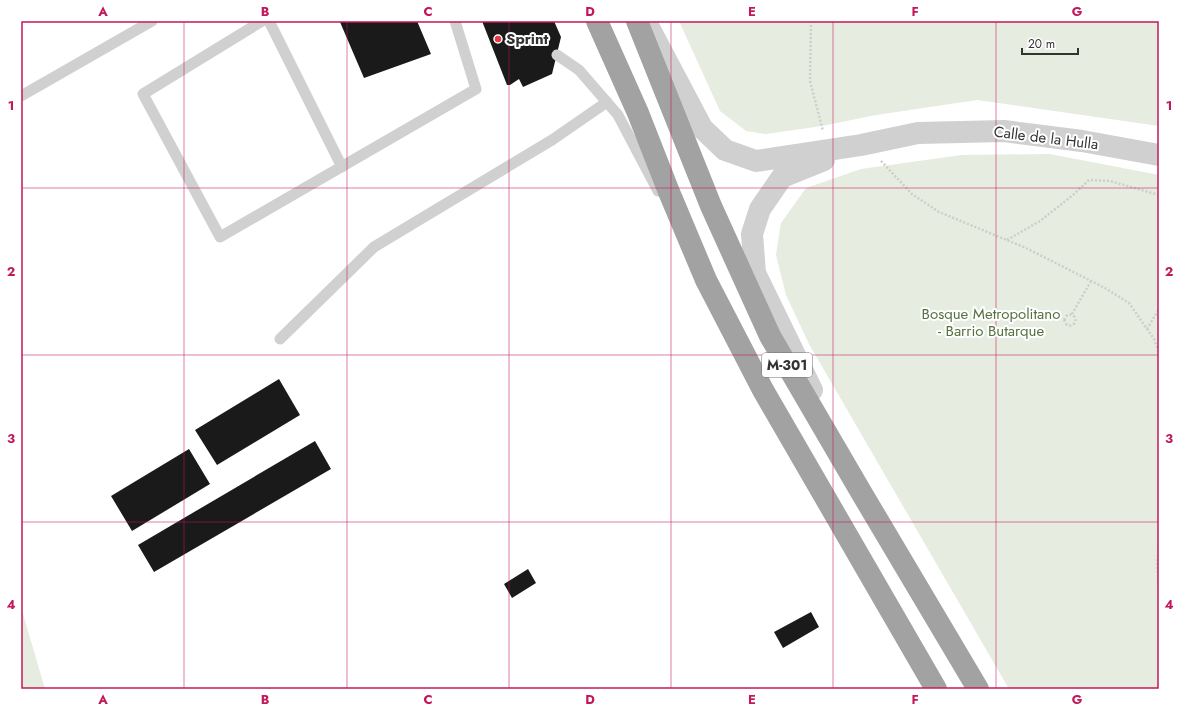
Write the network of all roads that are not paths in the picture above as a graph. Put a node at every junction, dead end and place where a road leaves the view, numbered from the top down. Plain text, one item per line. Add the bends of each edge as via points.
1 (152, 21) edge
2 (262, 21) edge
3 (269, 21) edge
4 (455, 21) edge
5 (597, 21) edge
6 (637, 21) edge
7 (645, 21) edge
8 (558, 55) dead end
9 (21, 96) edge
10 (607, 102) junction
11 (861, 145) junction
12 (1159, 154) edge
13 (342, 167) junction
14 (706, 280) junction
15 (280, 339) dead end
16 (861, 492) junction
17 (936, 689) edge
18 (978, 689) edge

1 - 9 lane
2 - 13 lane via 143,94 220,237
3 - 13 lane
4 - 13 lane via 476,89
5 - 14 highway, M-301 via 638,113
6 - 16 highway, M-301 via 711,206 770,336
7 - 11 street via 702,128 725,150 756,161
8 - 10 lane via 579,70
10 - 14 lane via 618,115
10 - 15 lane via 552,140 374,247
11 - 12 street, Calle de la Hulla via 918,133 1004,131
11 - 16 street via 782,177 760,210 752,234 755,274
14 - 17 highway, M-301 via 763,390
16 - 18 highway, M-301

